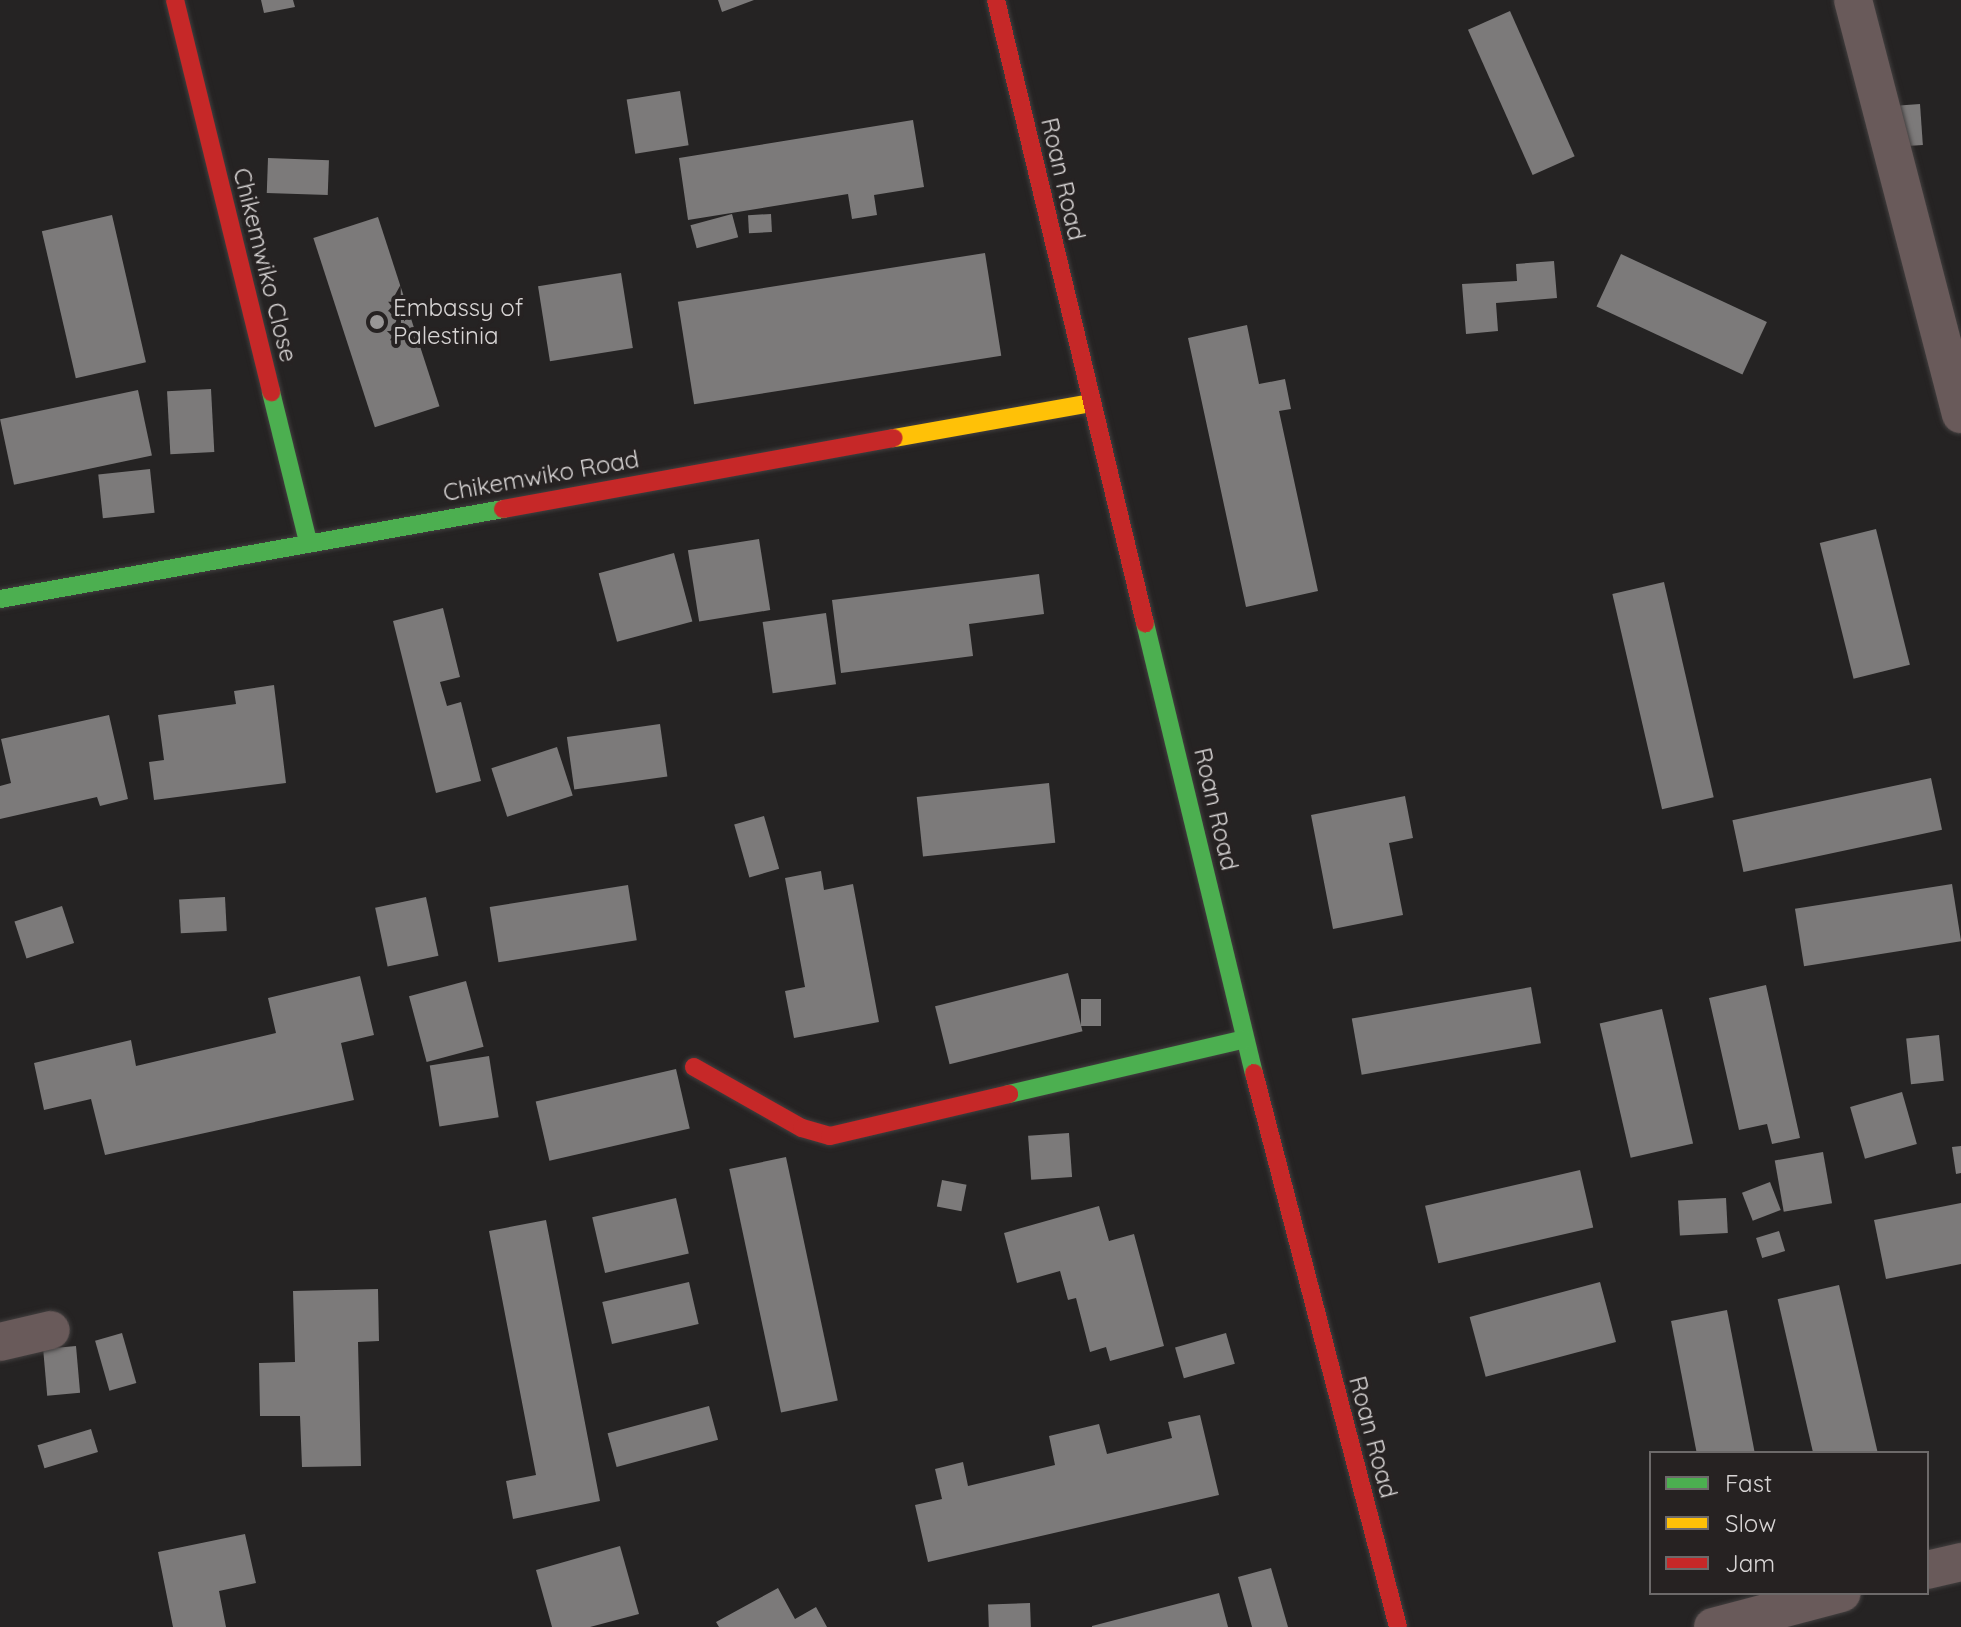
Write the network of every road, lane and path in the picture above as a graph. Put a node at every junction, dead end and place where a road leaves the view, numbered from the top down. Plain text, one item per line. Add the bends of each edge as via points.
1 (175, 0) edge
2 (996, 0) edge
3 (1853, 0) edge
4 (1090, 403) junction
5 (1961, 414) edge
6 (308, 542) junction
7 (0, 599) edge
8 (1245, 1039) junction
9 (694, 1067) dead end
10 (51, 1330) dead end
11 (0, 1342) edge
12 (1961, 1562) edge
13 (1929, 1570) edge
14 (1834, 1595) edge
15 (1398, 1627) edge
16 (1713, 1627) edge

1 - 6 street, Chikemwiko Close
2 - 4 street, Roan Road
3 - 5 street
4 - 6 street, Chikemwiko Road
4 - 8 street, Roan Road
6 - 7 street, Chikemwiko Road
8 - 9 street via 830,1136 802,1128
8 - 15 street, Roan Road
10 - 11 street
12 - 13 street
14 - 16 street

